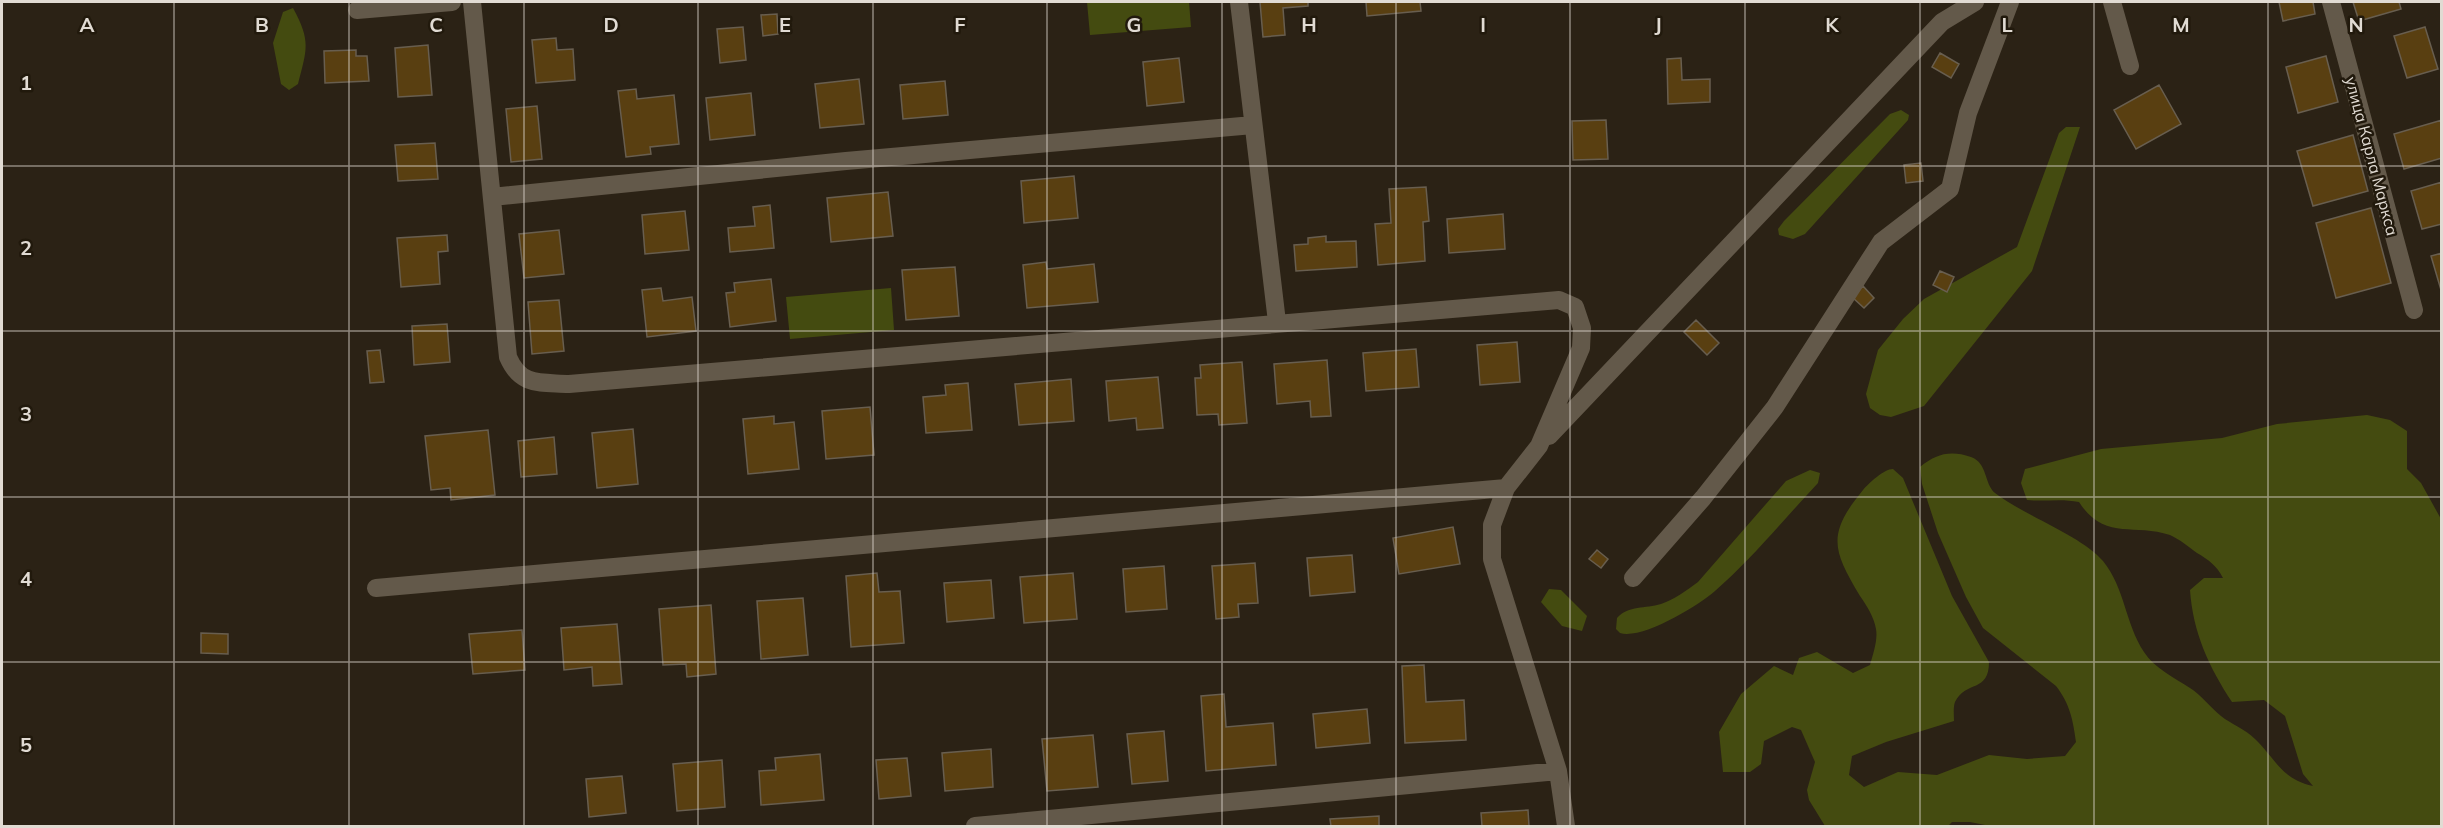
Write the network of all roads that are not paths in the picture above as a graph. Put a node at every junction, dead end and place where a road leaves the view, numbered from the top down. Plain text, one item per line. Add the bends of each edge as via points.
1 (452, 2) edge
2 (472, 2) edge
3 (1239, 2) edge
4 (1975, 2) edge
5 (2010, 2) edge
6 (2112, 2) edge
7 (2331, 2) edge
8 (357, 10) dead end
9 (2130, 66) dead end
10 (1253, 125) junction
11 (492, 197) junction
12 (2414, 310) dead end
13 (1276, 322) junction
14 (1539, 446) junction
15 (1506, 488) junction
16 (1633, 578) dead end
17 (376, 588) dead end
18 (1558, 771) junction
19 (975, 826) edge
20 (1566, 826) edge

1 - 8 street
2 - 11 street
3 - 10 street
4 - 14 street via 1942,22
5 - 16 street via 1968,113 1950,189 1881,242 1775,407
6 - 9 street
7 - 12 street, улица Карла Маркса
10 - 11 street
10 - 13 street
11 - 13 street via 508,357 515,372 529,381 569,384
13 - 14 street via 1559,300 1575,308 1582,328 1581,348
14 - 15 street
15 - 17 street
15 - 18 street via 1492,525 1492,559
18 - 19 street
18 - 20 street

